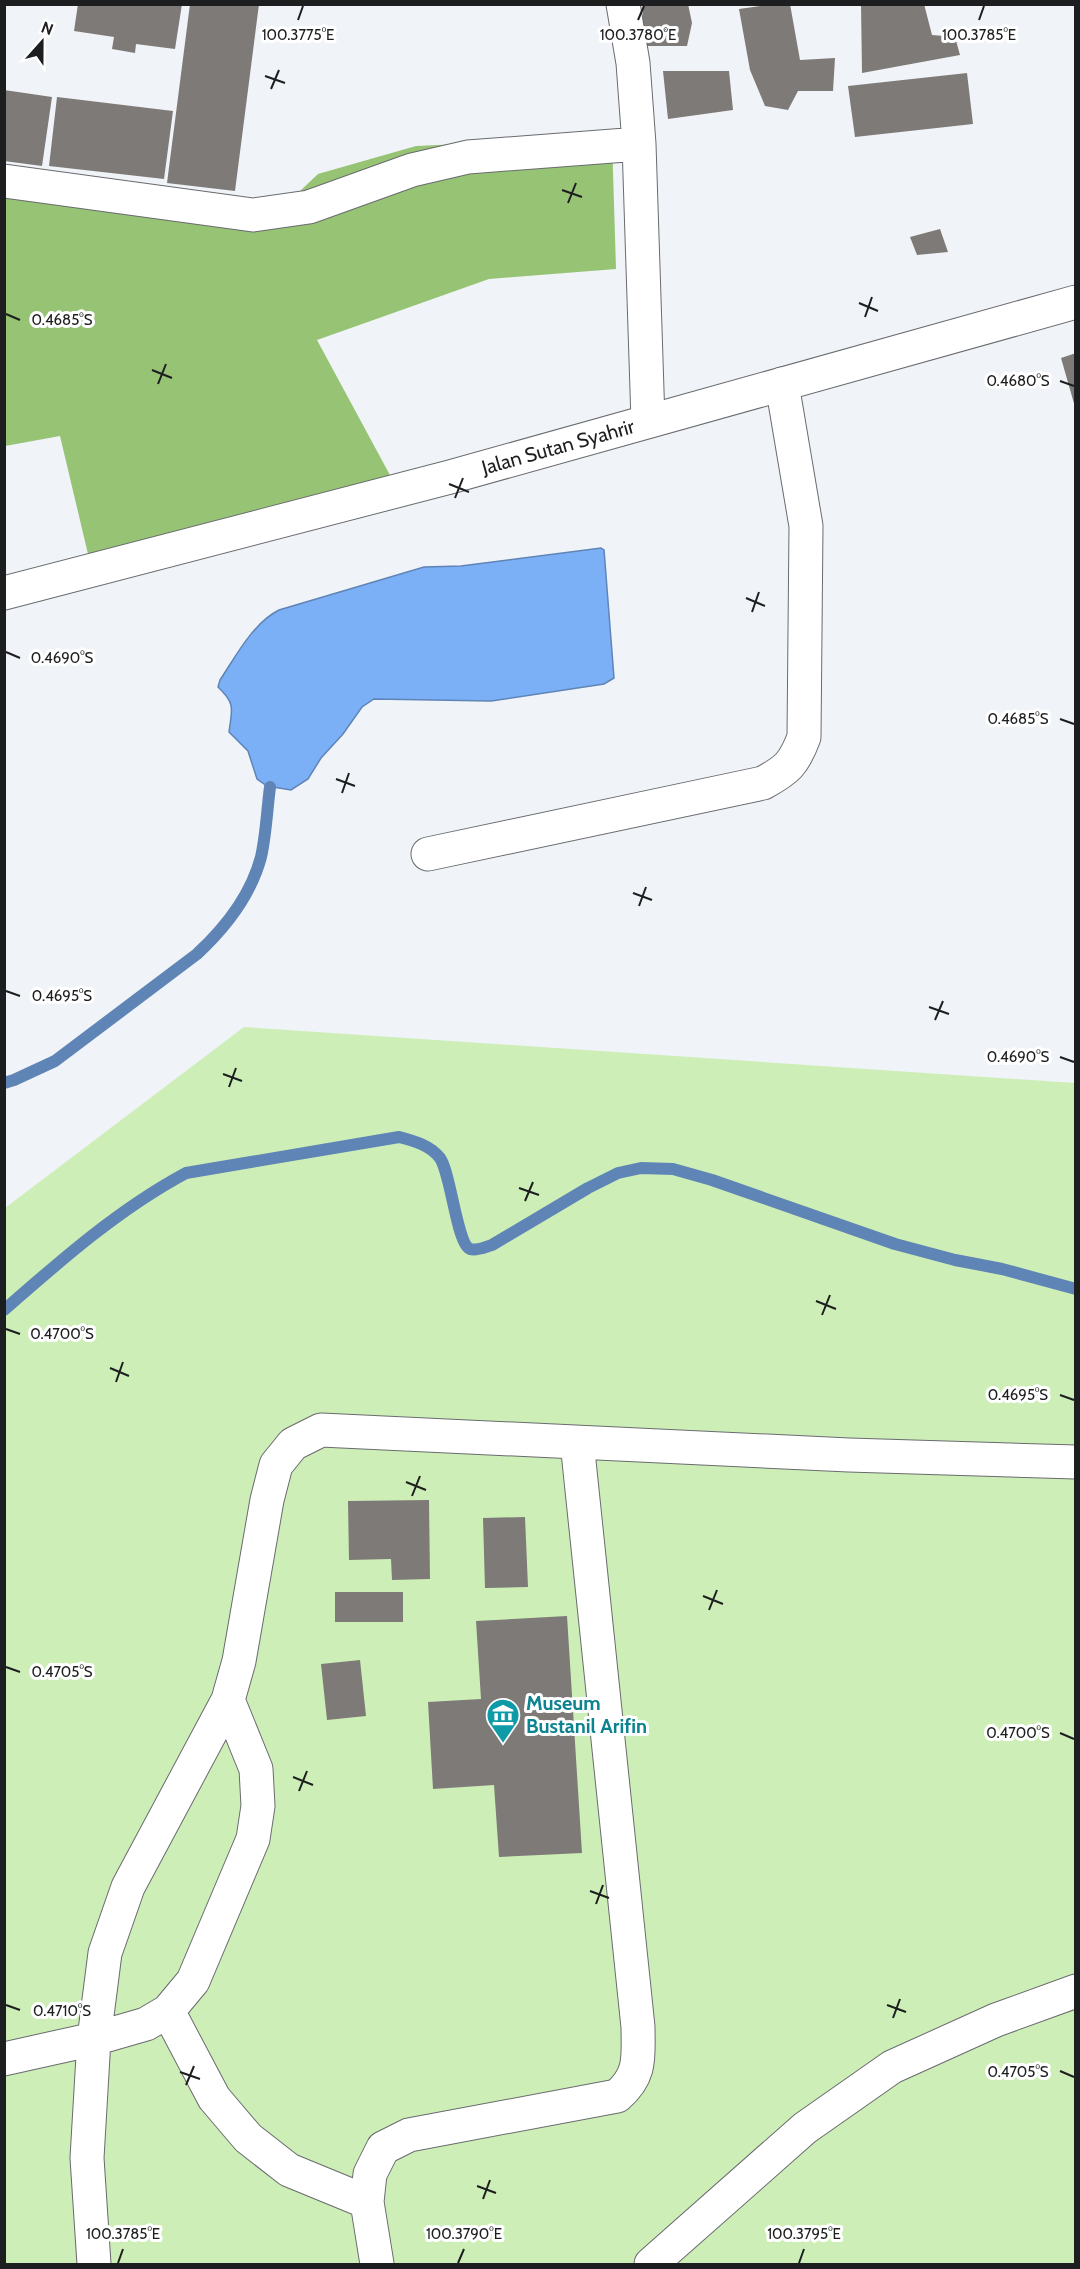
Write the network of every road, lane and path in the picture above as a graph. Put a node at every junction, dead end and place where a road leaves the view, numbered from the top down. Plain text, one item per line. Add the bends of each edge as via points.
1 (623, 4) edge
2 (639, 144) junction
3 (4, 182) edge
4 (1076, 302) edge
5 (782, 384) junction
6 (648, 421) junction
7 (4, 593) edge
8 (428, 854) dead end
9 (577, 1442) junction
10 (1076, 1462) edge
11 (228, 1700) junction
12 (1076, 1991) edge
13 (168, 2010) junction
14 (94, 2039) junction
15 (4, 2059) edge
16 (367, 2202) junction
17 (94, 2265) edge
18 (377, 2265) edge
19 (651, 2265) edge

1 - 2 main road via 633,63
2 - 3 main road via 468,157 412,170 309,207 252,215
2 - 6 main road
4 - 5 main road, Jalan Sutan Syahrir
5 - 6 main road, Jalan Sutan Syahrir
5 - 8 main road via 806,526 804,737 785,771 763,783
6 - 7 main road, Jalan Sutan Syahrir via 450,477
9 - 10 main road
9 - 11 main road via 321,1430 293,1444 276,1465 267,1500 239,1661
9 - 16 main road via 638,2026 638,2064 630,2085 617,2096 409,2135 383,2148 370,2174
11 - 13 main road via 256,1769 258,1806 253,1839 194,1981
11 - 14 main road via 128,1887 105,1953
12 - 19 main road via 996,2020 892,2067 805,2128
13 - 14 main road via 146,2024
13 - 16 main road via 214,2098 248,2138 289,2170
14 - 15 main road
14 - 17 main road via 87,2158
16 - 18 main road

